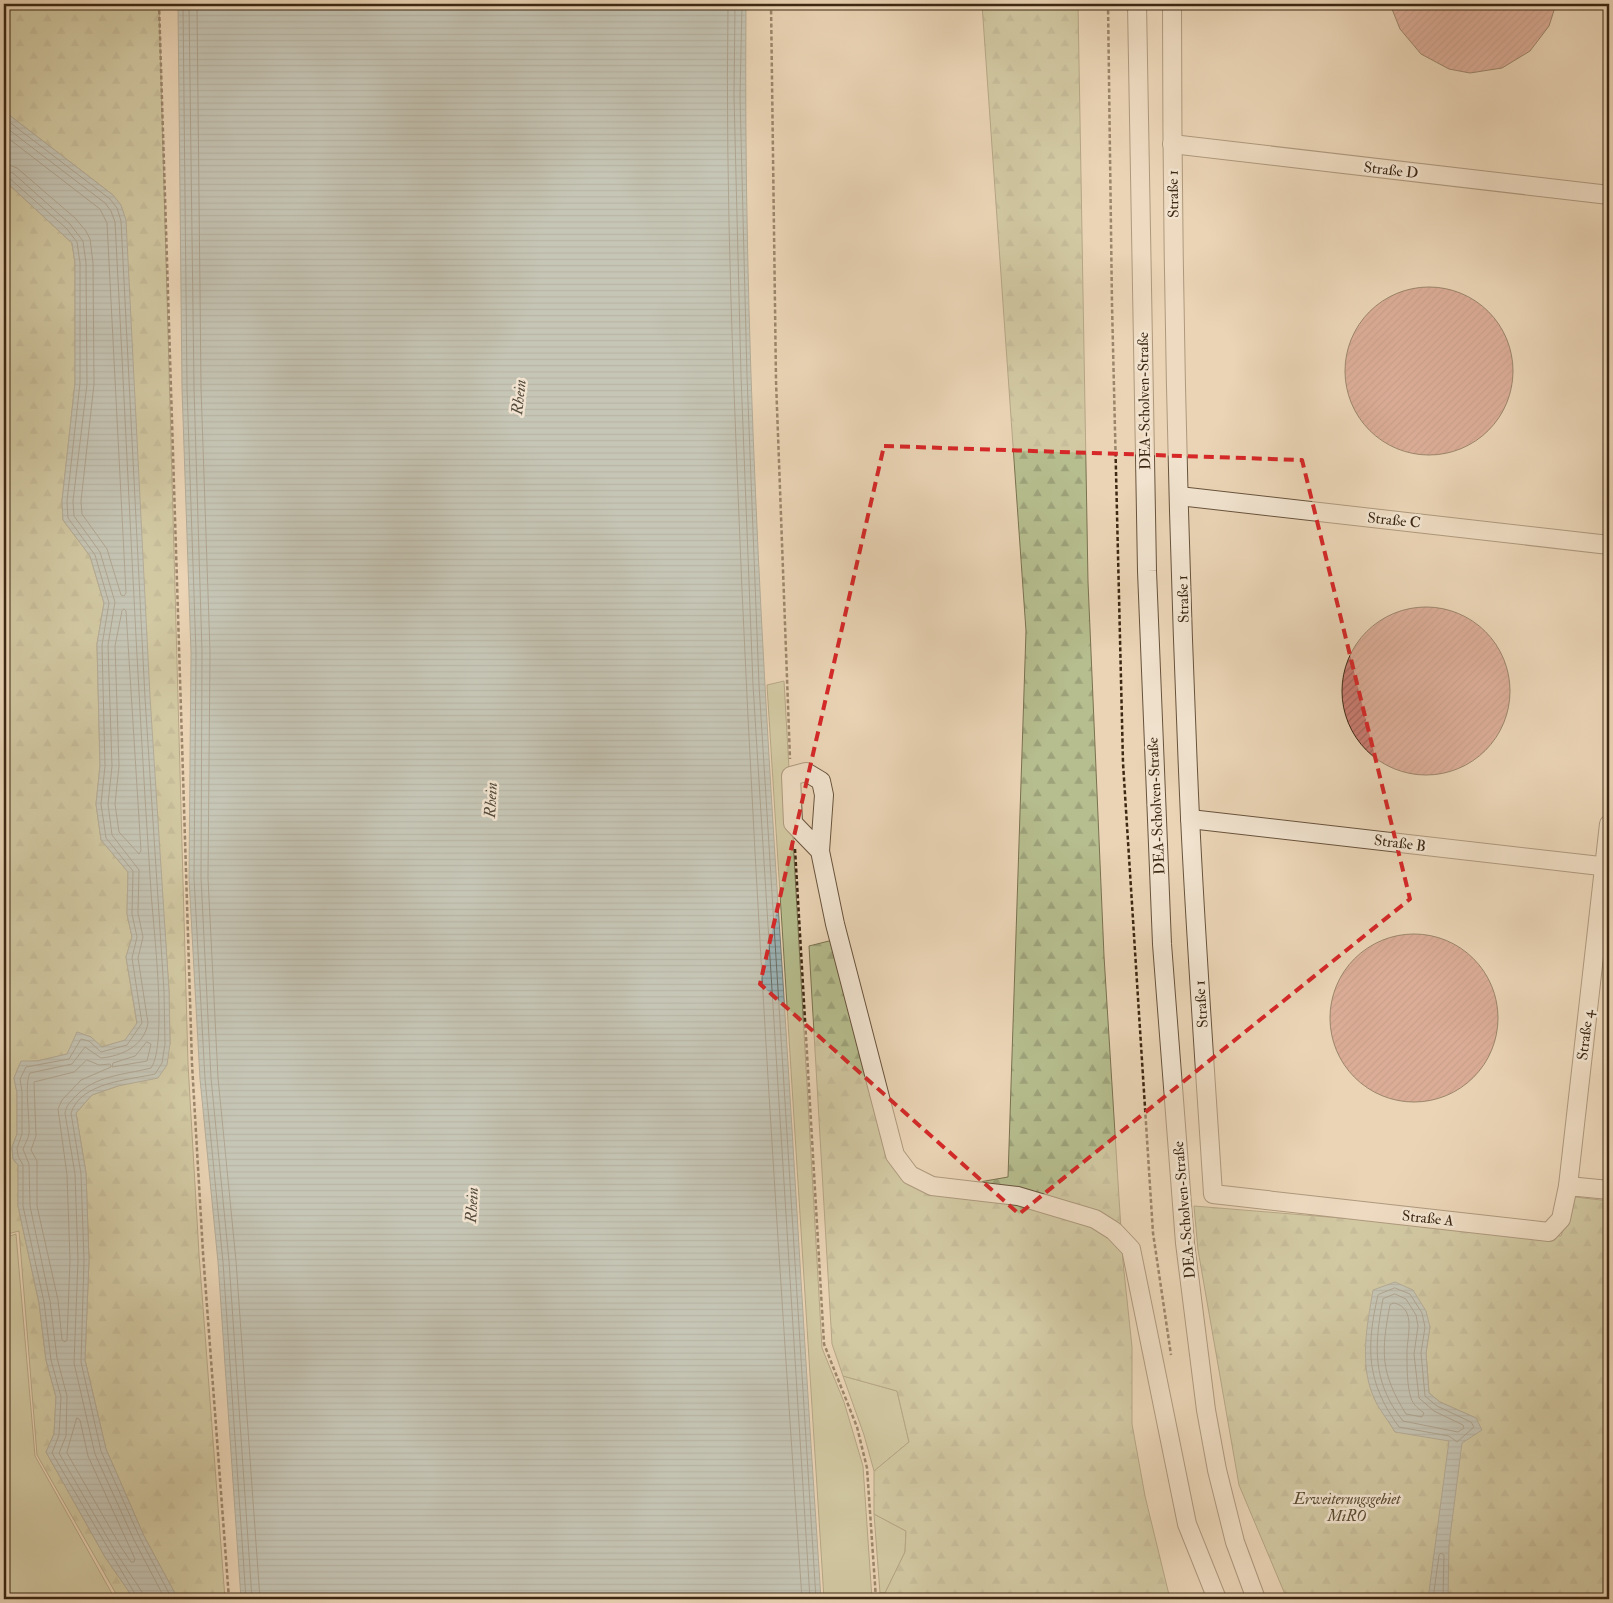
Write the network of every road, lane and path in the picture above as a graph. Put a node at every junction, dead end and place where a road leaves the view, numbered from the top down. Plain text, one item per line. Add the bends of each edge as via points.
1 (159, 4) edge
2 (771, 4) edge
3 (1108, 4) edge
4 (1137, 4) edge
5 (1172, 4) edge
6 (1172, 144) junction
7 (1609, 195) edge
8 (1179, 496) junction
9 (1609, 545) edge
10 (791, 776) junction
11 (1190, 819) junction
12 (793, 823) junction
13 (1609, 824) edge
14 (820, 851) junction
15 (1607, 867) edge
16 (1568, 1186) junction
17 (1609, 1190) edge
18 (1213, 1194) joint
19 (1172, 1360) dead end
20 (230, 1599) edge
21 (876, 1599) edge
22 (1217, 1599) edge
23 (1256, 1599) edge

1 - 20 path via 192,1064
2 - 10 path via 776,381
3 - 19 path via 1123,763 1153,1233
4 - 23 street, DEA-Scholven-Straße via 1147,571 1162,944 1185,1242 1206,1410 1235,1542
5 - 6 street, Straße 1
6 - 7 street, Straße D
6 - 8 street, Straße 1
8 - 9 street, Straße C
8 - 11 street, Straße 1
10 - 12 street
10 - 14 street via 806,772 821,781 824,795
11 - 15 street, Straße B
11 - 18 street, Straße 1
12 - 14 street
12 - 21 path via 824,1344 857,1427 867,1468
13 - 15 street, Straße 4
14 - 22 street via 835,924 895,1155 910,1175 932,1186 1018,1196 1095,1219 1114,1231 1131,1249 1187,1524
15 - 16 street, Straße 4
16 - 17 street
16 - 18 street, Straße A via 1561,1219 1549,1232

